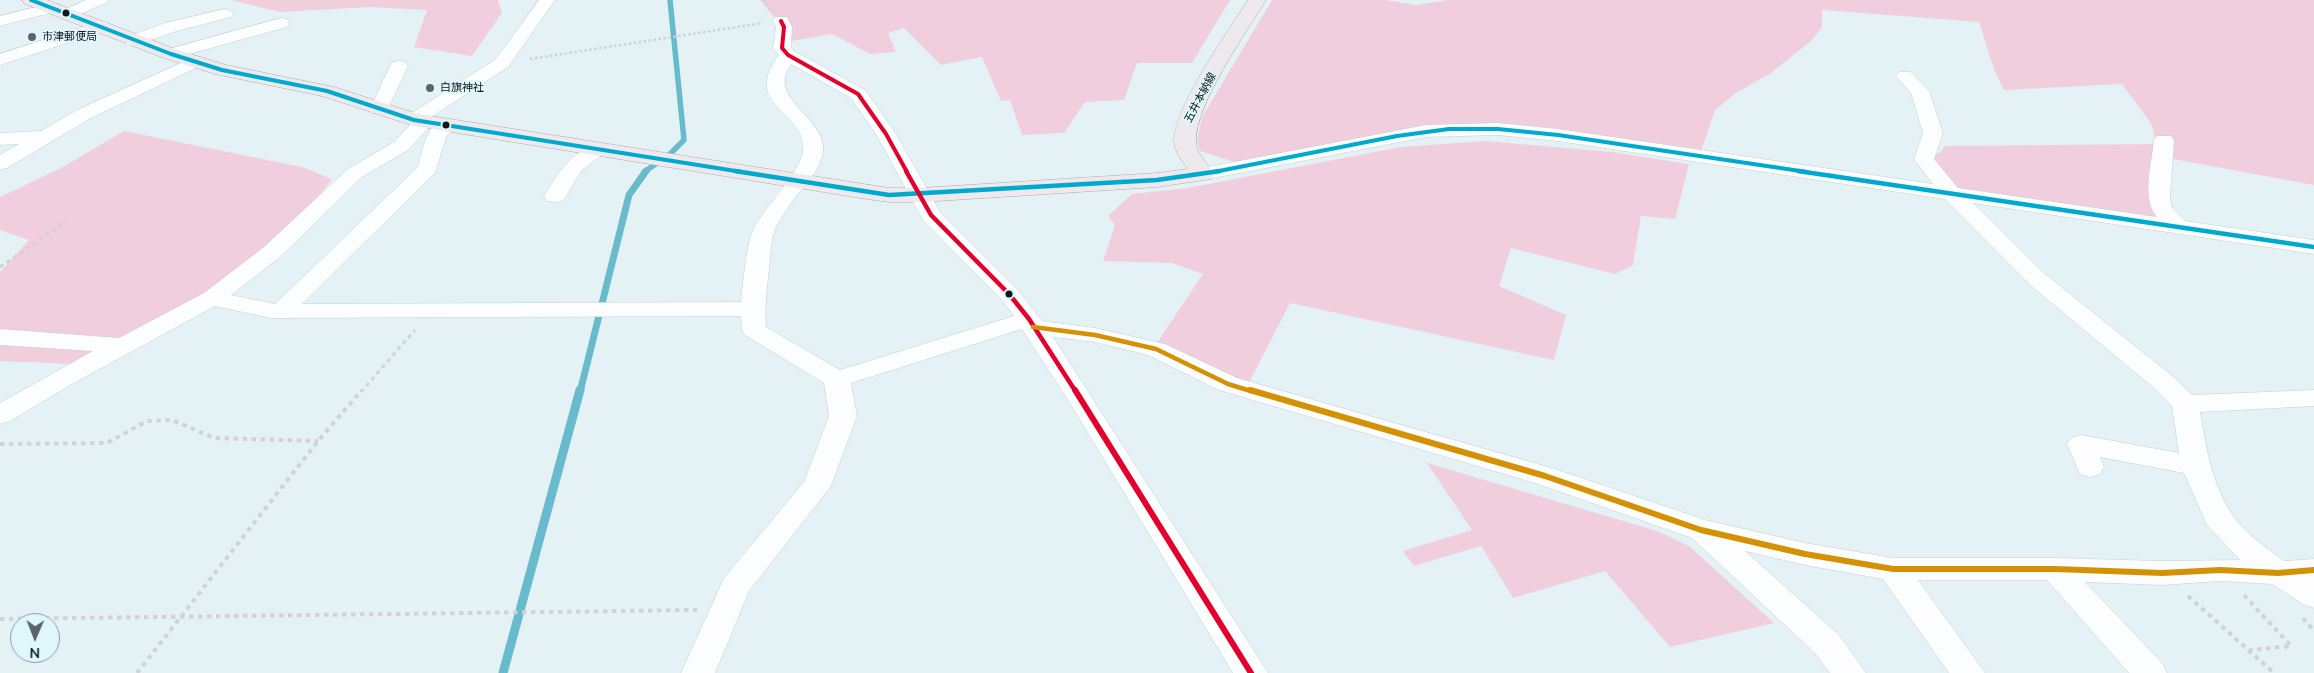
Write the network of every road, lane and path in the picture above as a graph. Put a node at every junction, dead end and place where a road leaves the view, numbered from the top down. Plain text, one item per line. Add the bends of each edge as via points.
1 (32, 0) edge
2 (100, 0) edge
3 (547, 0) edge
4 (1257, 0) edge
5 (59, 11) junction
6 (225, 14) dead end
7 (780, 20) joint
8 (0, 21) edge
9 (281, 22) dead end
10 (101, 26) junction
11 (133, 40) junction
12 (171, 54) junction
13 (788, 55) junction
14 (0, 60) edge
15 (194, 62) junction
16 (502, 63) junction
17 (399, 66) dead end
18 (1905, 76) dead end
19 (379, 110) junction
20 (427, 122) junction
21 (48, 136) junction
22 (0, 139) edge
23 (2164, 140) dead end
24 (598, 150) junction
25 (0, 164) edge
26 (1204, 174) junction
27 (799, 180) junction
28 (1950, 192) junction
29 (921, 195) junction
30 (555, 196) dead end
31 (67, 221) dead end
32 (2178, 227) junction
33 (2314, 247) edge
34 (0, 267) edge
35 (212, 298) junction
36 (751, 310) junction
37 (281, 311) junction
38 (431, 312) junction
39 (1031, 323) junction
40 (0, 337) edge
41 (125, 346) junction
42 (837, 379) junction
43 (2314, 398) edge
44 (2185, 404) junction
45 (0, 415) edge
46 (318, 441) junction
47 (0, 444) edge
48 (2195, 466) junction
49 (2090, 467) dead end
50 (1701, 530) junction
51 (1893, 569) junction
52 (2055, 569) junction
53 (2220, 570) junction
54 (2314, 570) edge
55 (2162, 573) junction
56 (2278, 573) junction
57 (2314, 596) edge
58 (723, 610) junction
59 (181, 618) junction
60 (0, 619) edge
61 (2249, 650) junction
62 (137, 673) edge
63 (698, 673) edge
64 (1251, 673) edge
65 (1849, 673) edge
66 (1968, 673) edge
67 (2150, 673) edge
68 (2274, 673) edge

1 - 5 main road
2 - 5 street
3 - 16 street
4 - 26 main road, 五井本納線 via 1185,128 1187,151
5 - 8 street
5 - 10 main road
6 - 11 street via 171,26
7 - 13 street via 784,27 782,48
7 - 16 path
9 - 12 street
10 - 11 main road
10 - 14 street
11 - 12 main road
12 - 15 main road
13 - 27 street via 779,63 775,81 780,98 808,128 814,147 812,158
13 - 29 street via 858,94 886,134
15 - 19 main road via 327,91
15 - 21 street via 84,114
16 - 20 street
17 - 19 street
18 - 28 street via 1920,90 1932,133 1924,159
19 - 20 main road
20 - 24 main road
20 - 35 street via 401,146 355,173 272,252
20 - 37 street via 436,136 428,169
21 - 22 street
21 - 25 street
23 - 32 street via 2159,198 2162,210
24 - 27 main road
24 - 30 street via 574,166
26 - 28 street via 1426,132 1482,128 1535,132
26 - 29 main road
27 - 29 main road via 889,195
27 - 36 street via 784,197 762,233
28 - 32 street
28 - 44 street via 2037,279 2162,381
29 - 39 street via 931,216 1009,294
31 - 34 path
32 - 33 street
35 - 37 street
35 - 41 street
36 - 38 street
36 - 42 street via 754,330
37 - 38 street
38 - 46 path
39 - 42 street
39 - 50 street via 1156,349 1228,384 1545,476
39 - 64 street
40 - 41 street
41 - 45 street
42 - 58 street via 843,416 817,486 734,586
43 - 44 street
44 - 48 street
46 - 47 path via 214,438 172,420 147,421 107,443
46 - 59 path
48 - 49 street via 2081,444
48 - 56 street via 2212,508 2227,530
50 - 51 street via 1805,554
50 - 65 street via 1827,644
51 - 52 street
51 - 66 street
52 - 55 street
52 - 67 street
53 - 55 street
53 - 56 street
53 - 61 path via 2291,646
54 - 56 street
55 - 61 path
56 - 57 street
58 - 59 path
58 - 63 street
59 - 60 path
59 - 62 path
61 - 68 path

